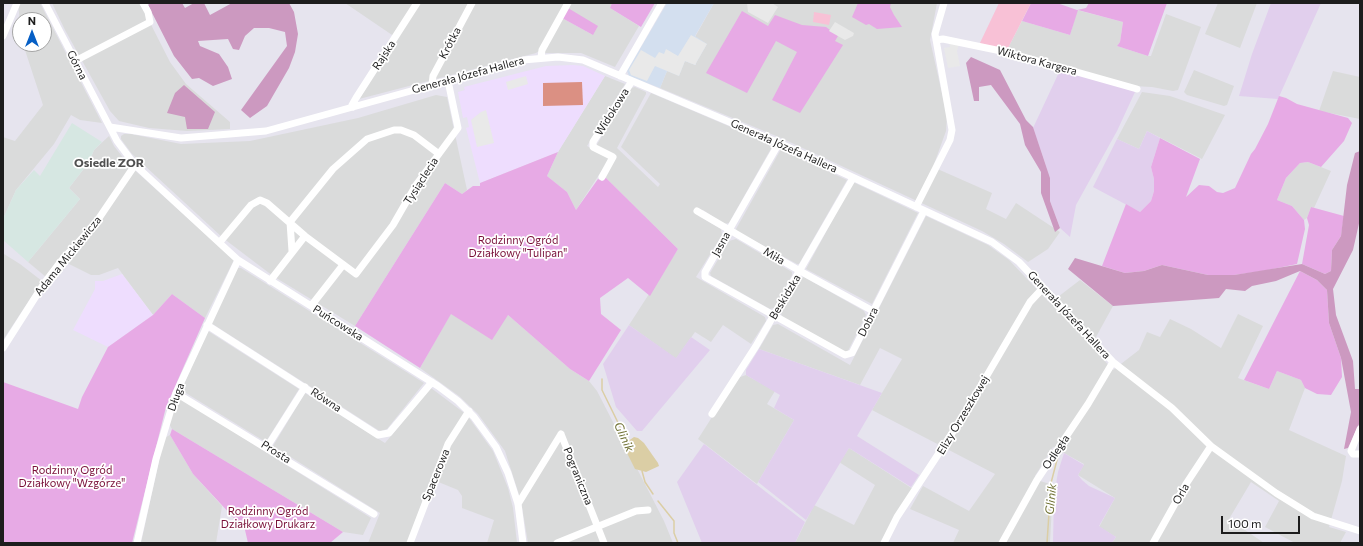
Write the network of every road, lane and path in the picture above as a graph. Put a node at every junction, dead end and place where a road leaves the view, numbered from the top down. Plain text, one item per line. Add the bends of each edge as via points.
1 (17, 3) edge
2 (45, 3) edge
3 (143, 3) edge
4 (417, 3) edge
5 (472, 3) edge
6 (568, 3) edge
7 (662, 3) edge
8 (944, 3) edge
9 (3, 36) edge
10 (936, 40) junction
11 (541, 57) junction
12 (75, 60) junction
13 (620, 76) junction
14 (632, 80) junction
15 (448, 81) junction
16 (432, 85) junction
17 (1137, 90) dead end
18 (353, 107) junction
19 (110, 127) junction
20 (779, 143) junction
21 (439, 154) junction
22 (135, 165) junction
23 (602, 177) dead end
24 (853, 178) junction
25 (916, 207) junction
26 (698, 211) dead end
27 (924, 211) junction
28 (290, 222) junction
29 (729, 230) junction
30 (305, 236) junction
31 (220, 242) junction
32 (292, 251) junction
33 (238, 260) junction
34 (343, 265) junction
35 (800, 271) junction
36 (270, 281) junction
37 (1043, 288) junction
38 (311, 306) junction
39 (873, 311) junction
40 (773, 316) junction
41 (207, 325) junction
42 (3, 348) edge
43 (1114, 362) junction
44 (432, 382) junction
45 (305, 387) junction
46 (176, 393) junction
47 (469, 411) junction
48 (712, 414) dead end
49 (1360, 429) edge
50 (1211, 446) junction
51 (267, 447) junction
52 (1360, 454) edge
53 (518, 504) junction
54 (648, 510) dead end
55 (374, 514) dead end
56 (598, 527) junction
57 (1360, 531) edge
58 (137, 543) edge
59 (410, 543) edge
60 (523, 543) edge
61 (557, 543) edge
62 (604, 543) edge
63 (884, 543) edge
64 (1002, 543) edge
65 (1153, 543) edge

1 - 9 street
2 - 12 street, Górna
3 - 12 street via 150,22
4 - 18 street, Rajska via 356,98
5 - 16 street, Krótka via 433,76
6 - 11 street via 542,50
7 - 13 street
8 - 10 street via 935,34
10 - 17 street, Wiktora Kargera via 948,40 1006,52
10 - 25 street via 952,130 950,140
11 - 13 street, Generała Józefa Hallera via 575,58
11 - 15 street, Generała Józefa Hallera
12 - 19 street, Górna
13 - 14 street, Generała Józefa Hallera
14 - 20 street, Generała Józefa Hallera
14 - 23 street, Widokowa via 593,142 593,147 613,157
15 - 16 street, Generała Józefa Hallera
15 - 21 street, Tysiąclecia via 458,128
16 - 18 street, Generała Józefa Hallera
18 - 19 street, Generała Józefa Hallera via 266,131 188,138
19 - 22 street, Puńcowska via 124,152
20 - 24 street, Generała Józefa Hallera
20 - 29 street, Jasna
21 - 28 street via 414,135 401,130 367,139 333,168
21 - 34 street, Tysiąclecia via 416,184 393,225 356,274
22 - 31 street, Puńcowska
22 - 42 street, Adama Mickiewicza via 95,224 66,255 46,282
24 - 25 street, Generała Józefa Hallera
24 - 35 street, Beskidzka
25 - 27 street, Generała Józefa Hallera
26 - 29 street, Miła
27 - 37 street, Generała Józefa Hallera via 954,223 1006,251
27 - 39 street, Dobra
28 - 30 street
28 - 31 street via 260,200 250,205
28 - 32 street
29 - 35 street, Miła
29 - 40 street, Jasna via 705,272 705,277
30 - 32 street
30 - 34 street
31 - 33 street, Puńcowska
32 - 36 street
33 - 36 street, Puńcowska
33 - 41 street, Długa
34 - 38 street
35 - 39 street, Miła
35 - 40 street, Beskidzka
36 - 38 street, Puńcowska
37 - 43 street, Generała Józefa Hallera
37 - 63 street, Elizy Orzeszkowej via 1030,302 962,418 897,517
38 - 44 street, Puńcowska
39 - 40 street, Dobra via 852,353 846,355
40 - 48 street, Beskidzka
41 - 45 street, Równa
41 - 46 street, Długa
43 - 50 street, Generała Józefa Hallera via 1172,408
43 - 64 street, Odległa via 1037,480
44 - 45 street, Równa via 389,433 382,436
44 - 47 street, Puńcowska
45 - 51 street
46 - 51 street, Prosta
46 - 58 street, Długa via 156,459
47 - 53 street, Puńcowska via 496,447
47 - 59 street, Spacerowa via 448,444
49 - 52 street via 1351,451 1353,454
50 - 57 street, Generała Józefa Hallera via 1307,512
50 - 65 street, Orla
51 - 55 street, Prosta
53 - 56 street, Pograniczna via 561,434
53 - 60 street, Puńcowska
54 - 56 street via 636,511
56 - 61 street
56 - 62 street, Pograniczna

